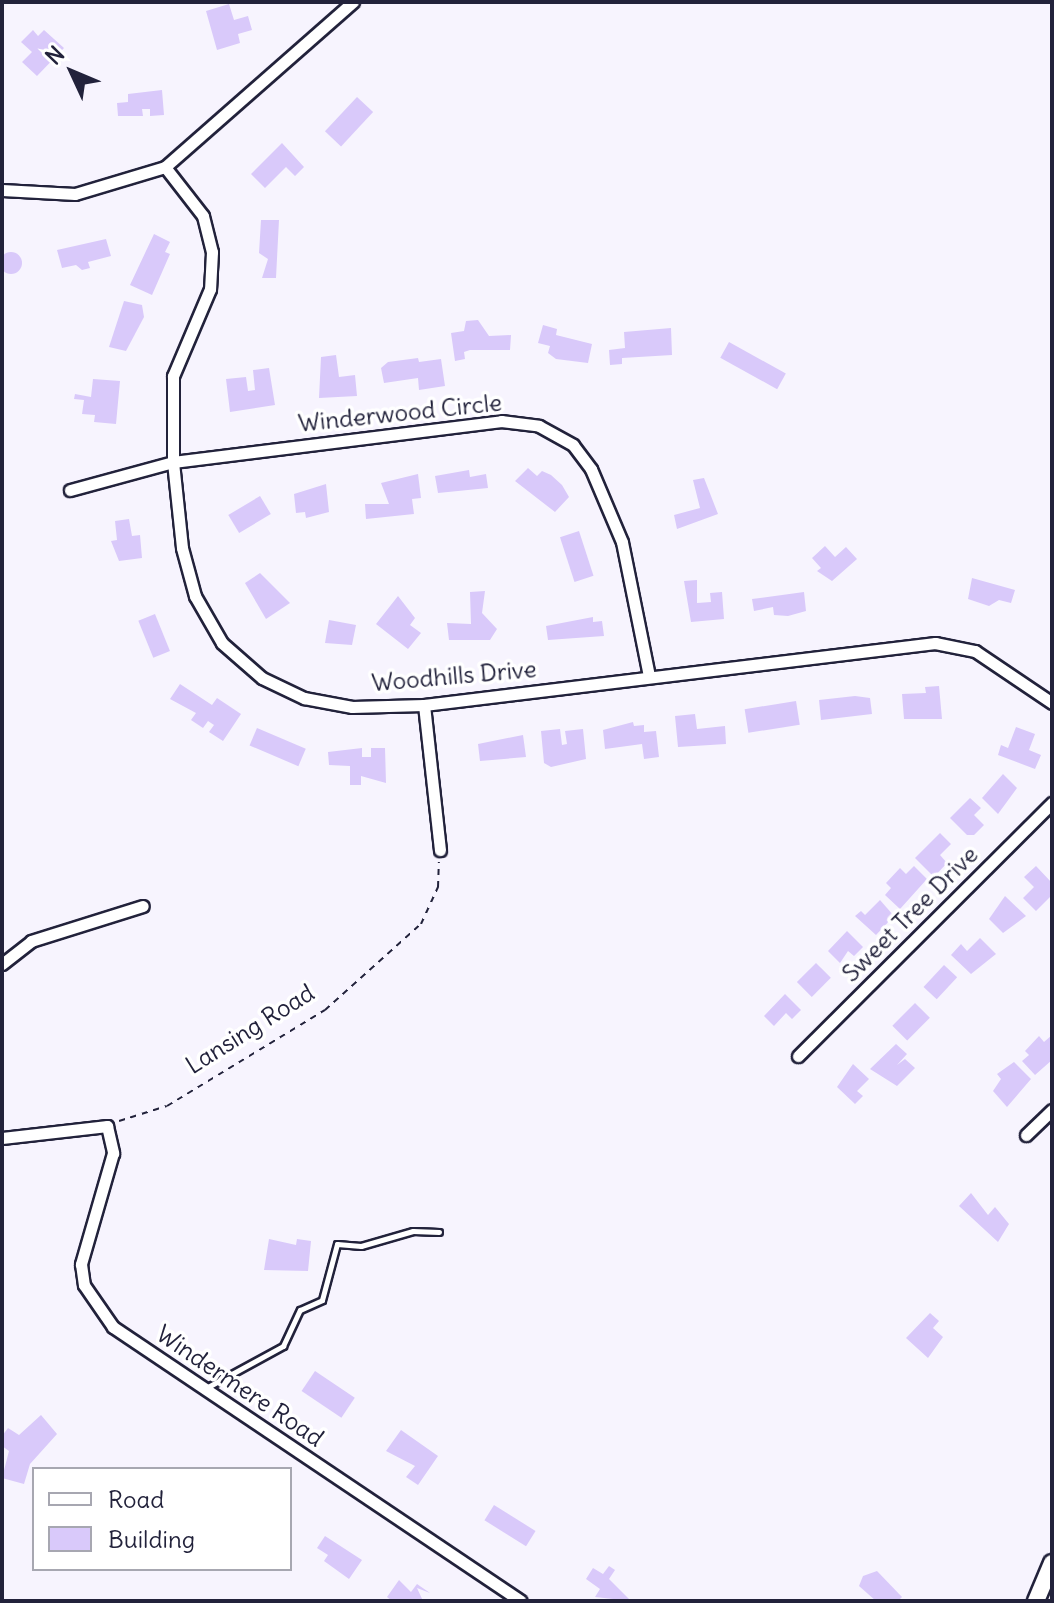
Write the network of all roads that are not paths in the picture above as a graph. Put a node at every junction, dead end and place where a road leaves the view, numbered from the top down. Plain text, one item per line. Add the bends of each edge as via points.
1 (353, 2) edge
2 (165, 167) junction
3 (2, 190) edge
4 (173, 462) junction
5 (70, 490) dead end
6 (649, 676) junction
7 (1052, 703) edge
8 (424, 705) junction
9 (1052, 803) edge
10 (440, 850) road end
11 (143, 906) dead end
12 (2, 964) edge
13 (798, 1056) dead end
14 (1052, 1110) edge
15 (1026, 1135) dead end
16 (2, 1138) edge
17 (439, 1232) dead end
18 (205, 1389) junction
19 (1052, 1563) edge
20 (521, 1601) edge
21 (1036, 1601) edge

1 - 2 street
2 - 3 street via 75,194
2 - 4 street, Woodhills Drive via 203,216 212,252 210,289 173,376
4 - 5 street, Winderwood Circle
4 - 6 street, Winderwood Circle via 501,421 539,426 573,445 591,469 622,542
4 - 8 street, Woodhills Drive via 182,548 195,596 222,643 262,678 304,698 352,707
6 - 7 street, Woodhills Drive via 935,643 975,651
6 - 8 street, Woodhills Drive
8 - 10 street
9 - 13 street, Sweet Tree Drive
11 - 12 street via 31,941
14 - 15 street
16 - 18 street, Windermere Road via 107,1126 113,1153 81,1264 84,1285 113,1327
17 - 18 lane via 413,1231 361,1246 337,1244 322,1300 300,1310 283,1346
18 - 20 street, Windermere Road
19 - 21 street

